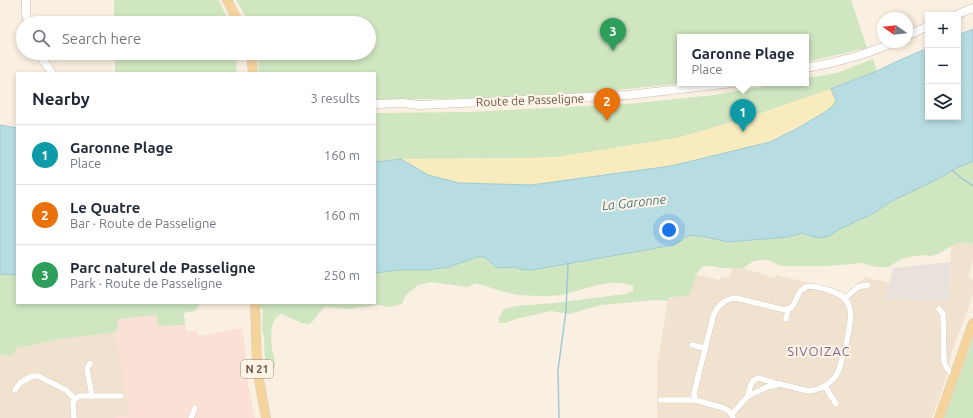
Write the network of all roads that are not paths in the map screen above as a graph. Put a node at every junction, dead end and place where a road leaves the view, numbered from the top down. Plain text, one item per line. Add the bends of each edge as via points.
1 (22, 0) edge
2 (26, 0) edge
3 (227, 0) edge
4 (230, 0) edge
5 (973, 8) edge
6 (26, 13) junction
7 (961, 13) edge
8 (27, 16) edge
9 (237, 16) edge
10 (238, 16) edge
11 (925, 27) edge
12 (913, 33) edge
13 (880, 48) edge
14 (43, 60) edge
15 (249, 60) edge
16 (250, 60) edge
17 (809, 67) edge
18 (51, 72) edge
19 (250, 72) edge
20 (253, 72) edge
21 (709, 86) edge
22 (376, 104) edge
23 (868, 285) dead end
24 (844, 299) junction
25 (253, 304) edge
26 (788, 309) junction
27 (939, 309) dead end
28 (786, 319) dead end
29 (973, 323) edge
30 (692, 345) dead end
31 (705, 348) junction
32 (90, 363) dead end
33 (954, 376) junction
34 (780, 384) junction
35 (825, 386) junction
36 (15, 390) dead end
37 (92, 396) junction
38 (121, 396) dead end
39 (748, 396) junction
40 (75, 399) junction
41 (660, 400) dead end
42 (695, 400) junction
43 (836, 404) dead end
44 (195, 408) dead end
45 (732, 416) edge
46 (74, 418) edge
47 (191, 418) edge
48 (265, 418) edge
49 (939, 418) edge

1 - 6 street
2 - 6 street
3 - 9 main road
4 - 10 main road
5 - 7 street
6 - 8 street
11 - 12 street
13 - 17 street
14 - 18 street
15 - 19 main road
16 - 20 main road
21 - 22 street, Route de Passeligne via 628,96 419,105
23 - 24 street via 858,287
24 - 26 street via 837,293 810,286 801,290 792,307
24 - 35 street via 849,307 851,323 838,373
25 - 48 main road, N 21 via 256,353
26 - 28 street
26 - 31 street via 730,298 715,310
27 - 33 street via 943,314 944,362
29 - 33 main road
30 - 31 street
31 - 42 street via 694,393
32 - 37 street via 87,369
33 - 49 main road
34 - 35 street via 808,391
34 - 39 street
34 - 39 street via 756,379 752,382
35 - 43 street
36 - 40 street via 20,383 32,376 38,376 66,390
37 - 38 street
37 - 40 street via 80,396
39 - 45 street
40 - 46 street
41 - 42 street
42 - 45 street via 724,408
44 - 47 street

